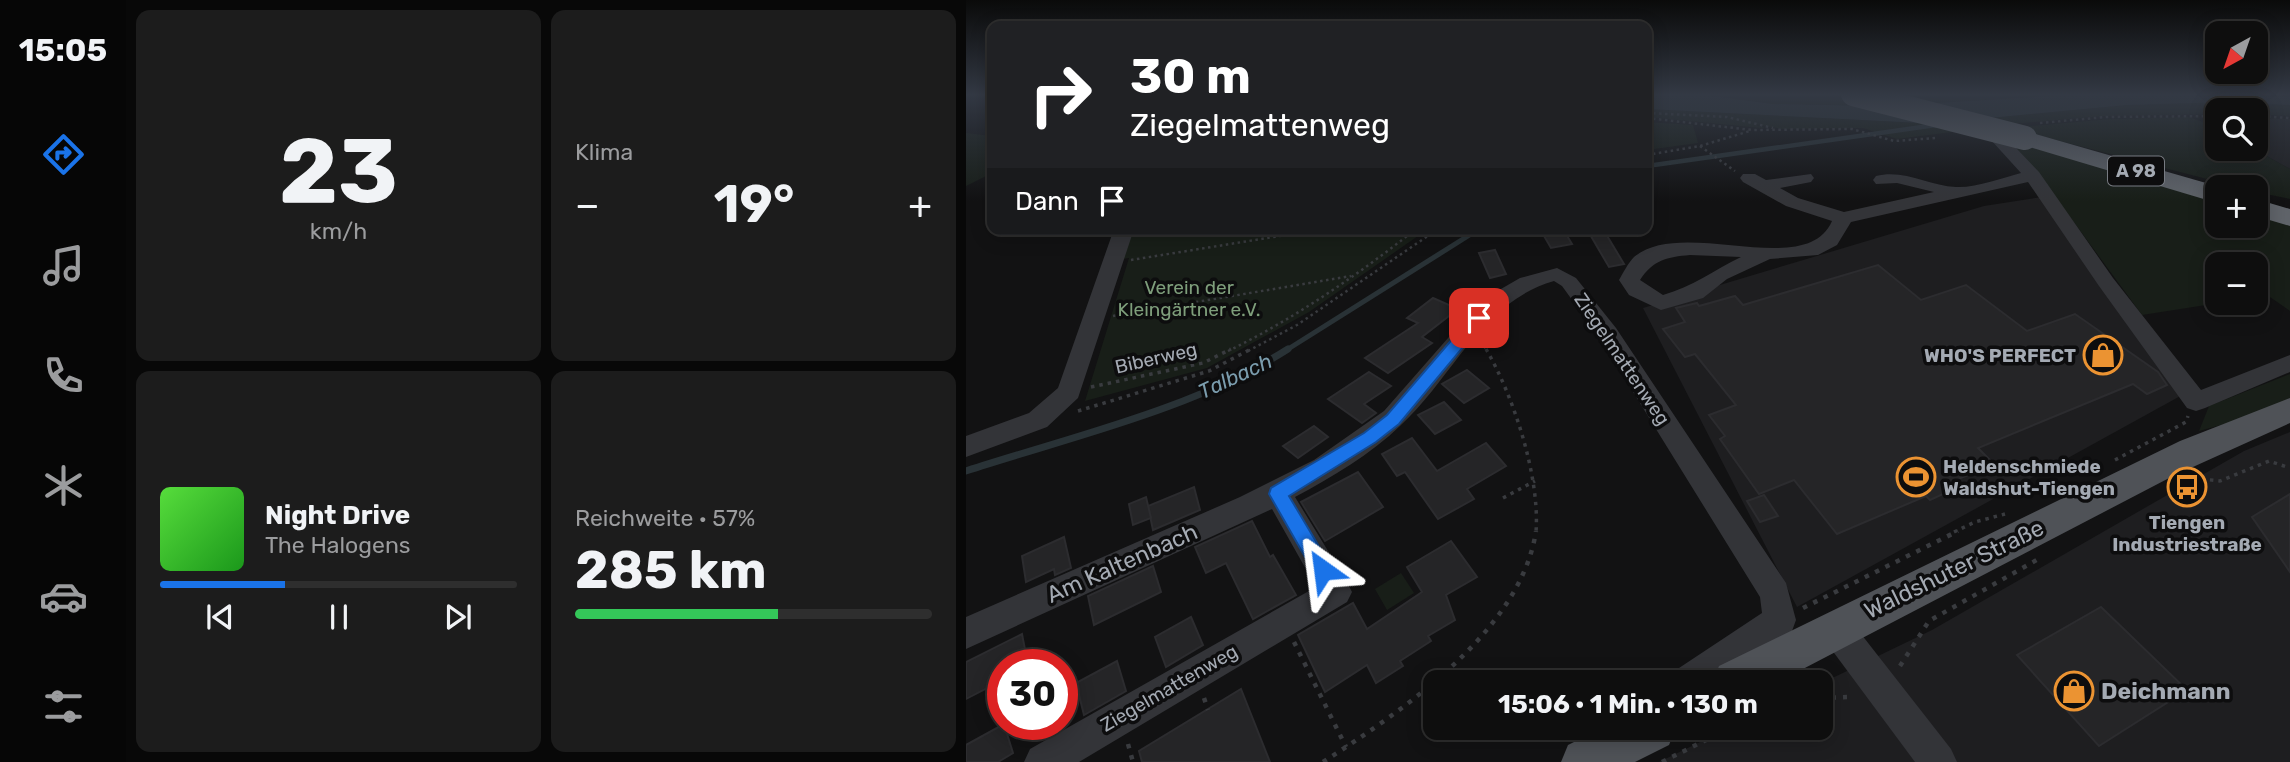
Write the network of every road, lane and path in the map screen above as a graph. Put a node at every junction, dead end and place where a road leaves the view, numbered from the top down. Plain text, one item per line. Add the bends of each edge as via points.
1 (1989, 129) dead end
2 (1748, 130) edge
3 (1752, 130) junction
4 (1780, 130) joint
5 (1796, 130) edge
6 (1857, 130) edge
7 (2024, 130) edge
8 (2039, 130) edge
9 (2031, 131) junction
10 (1944, 136) dead end
11 (1700, 146) junction
12 (2054, 147) junction
13 (1652, 154) edge
14 (1722, 164) dead end
15 (2033, 176) junction
16 (1805, 178) dead end
17 (1882, 180) dead end
18 (2205, 182) edge
19 (2205, 191) edge
20 (1956, 193) junction
21 (2268, 198) edge
22 (2290, 203) edge
23 (2268, 211) edge
24 (1843, 218) junction
25 (2290, 218) edge
26 (1122, 235) edge
27 (1286, 235) edge
28 (1408, 235) edge
29 (1429, 235) edge
30 (1768, 252) junction
31 (1111, 263) junction
32 (1353, 275) junction
33 (1092, 320) junction
34 (1466, 335) junction
35 (2290, 363) edge
36 (1069, 392) junction
37 (2196, 402) junction
38 (2290, 410) edge
39 (1038, 420) junction
40 (966, 447) edge
41 (2106, 465) dead end
42 (2287, 467) dead end
43 (2186, 476) dead end
44 (1535, 481) junction
45 (1278, 494) junction
46 (1503, 498) dead end
47 (2012, 513) dead end
48 (2052, 551) dead end
49 (1780, 620) junction
50 (1284, 622) junction
51 (1835, 627) junction
52 (966, 633) edge
53 (1900, 666) dead end
54 (1706, 670) edge
55 (1757, 670) edge
56 (1847, 697) dead end
57 (1833, 698) edge
58 (1628, 740) edge
59 (1706, 740) edge
60 (1346, 747) junction
61 (1044, 762) edge
62 (1322, 762) edge
63 (1585, 762) edge
64 (1662, 762) edge
65 (1938, 762) edge

1 - 15 street
2 - 3 path
3 - 4 path
3 - 11 path
4 - 5 path
6 - 10 path via 1889,140
7 - 9 highway, A 98, bridge
8 - 9 path
9 - 12 highway, A 98
11 - 13 path
11 - 14 path
12 - 18 highway
12 - 19 highway, A 98
15 - 20 street
15 - 37 street via 2169,352
16 - 24 street via 1755,182 1792,202
17 - 20 street via 1896,178
20 - 24 street
21 - 22 highway
23 - 25 highway
24 - 30 street via 1828,243 1790,254
26 - 31 street
27 - 31 path
28 - 32 path, Biberweg
29 - 39 path via 1297,326 1209,371 1086,410
30 - 30 street via 1686,249 1644,259 1632,269 1629,281 1661,303 1695,293
31 - 33 street
32 - 33 path
32 - 36 path, Biberweg via 1256,337 1203,363
33 - 36 street
34 - 44 path via 1482,341 1487,350
34 - 45 street, Ziegelmattenweg via 1393,420
34 - 49 street, Ziegelmattenweg via 1494,304 1524,282 1557,274 1569,282 1608,333 1775,593
35 - 37 street
36 - 39 street
37 - 41 path via 2186,422
38 - 51 main road, Waldshuter Straße via 2155,467
39 - 40 street
42 - 43 path via 2269,461 2220,481
44 - 46 path
44 - 60 path via 1536,535 1528,559 1483,634 1444,672
45 - 50 street, Ziegelmattenweg via 1336,592
45 - 52 street, Am Kaltenbach
47 - 49 path via 1975,522
48 - 53 path via 1928,621
49 - 54 street
50 - 60 path
50 - 61 street, Ziegelmattenweg
51 - 55 main road, Waldshuter Straße
51 - 65 street
56 - 57 path
58 - 63 main road
59 - 64 path
60 - 62 path

